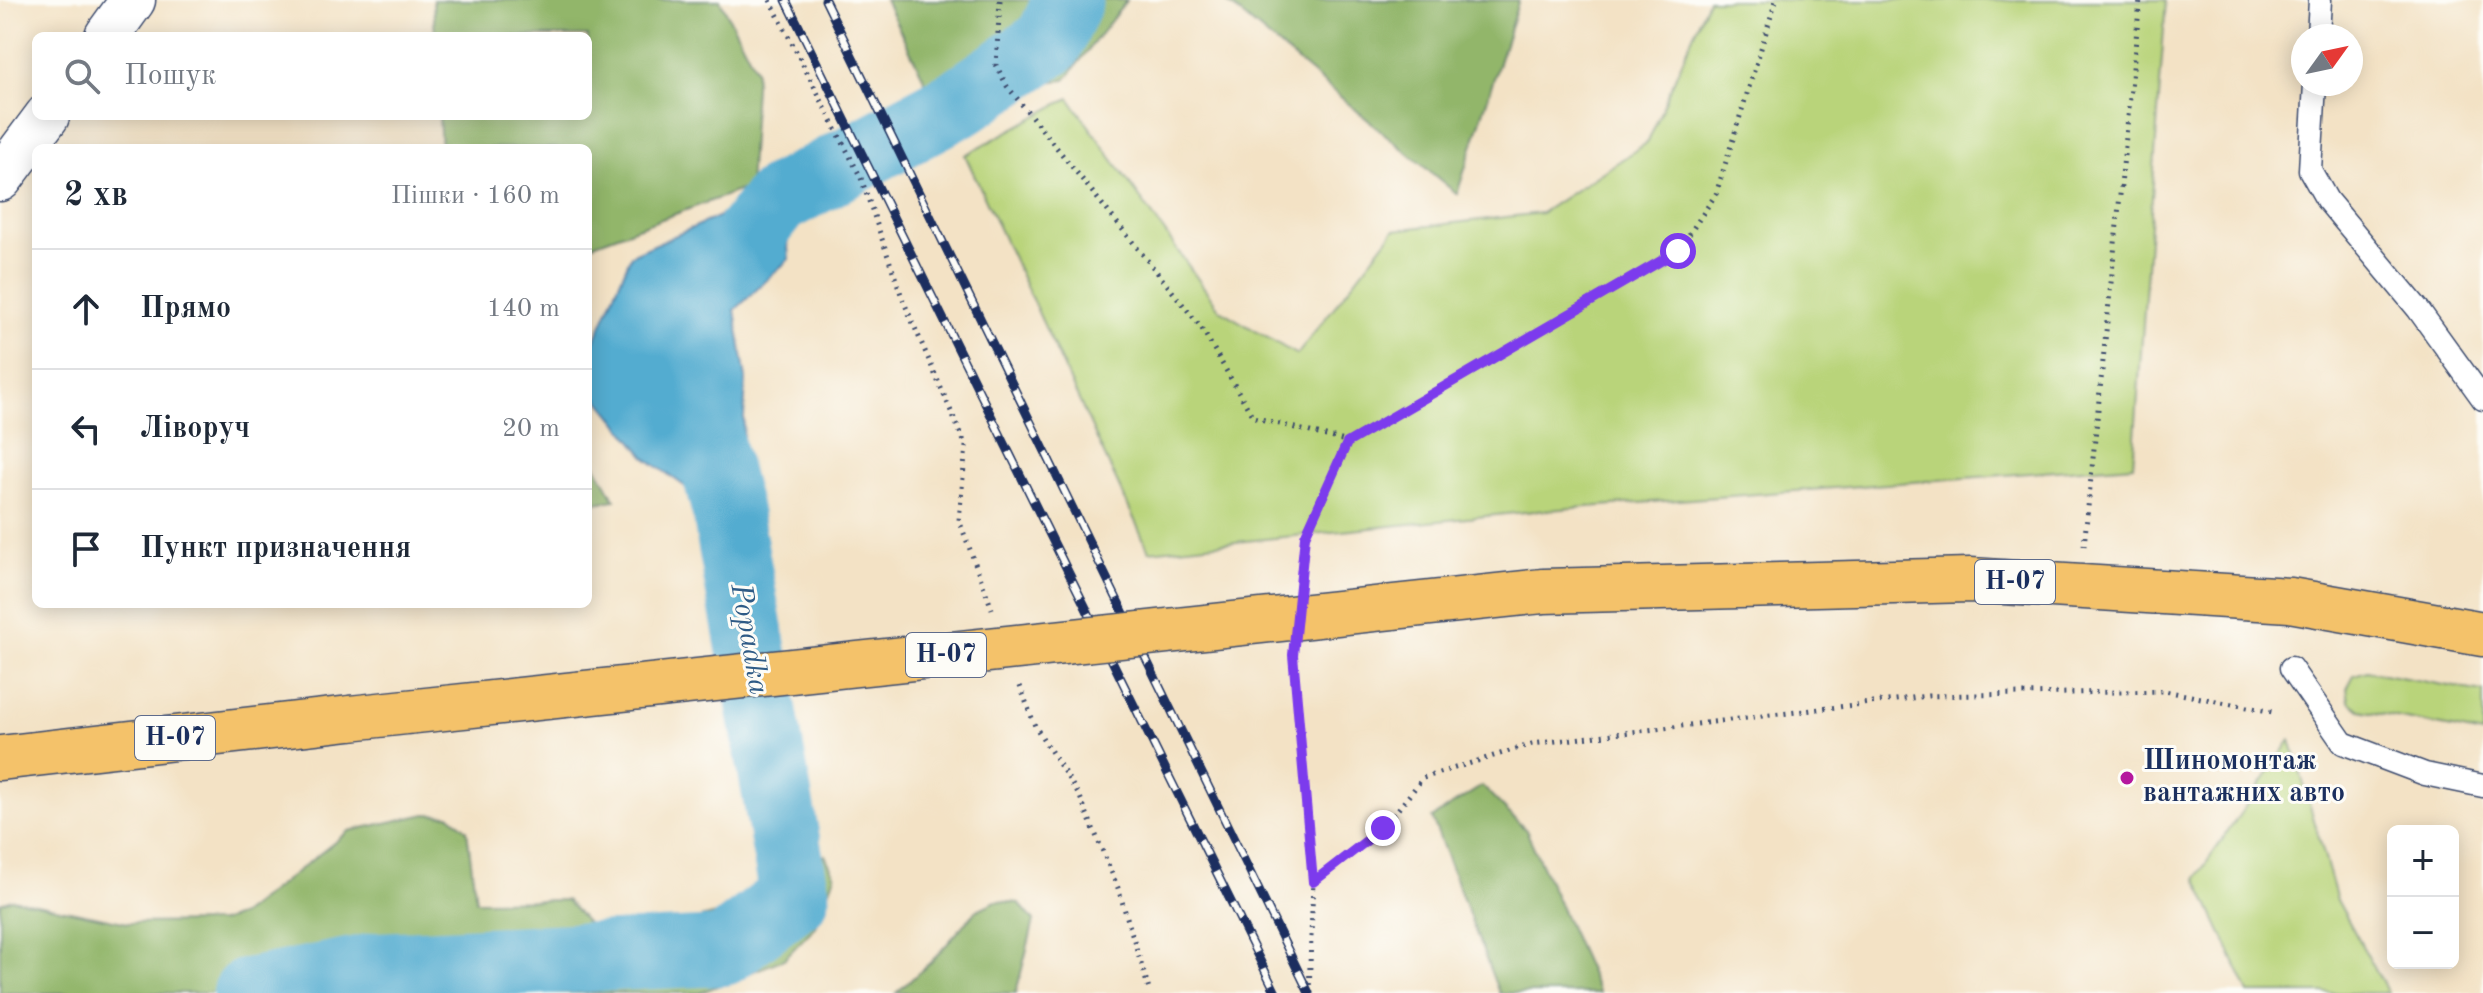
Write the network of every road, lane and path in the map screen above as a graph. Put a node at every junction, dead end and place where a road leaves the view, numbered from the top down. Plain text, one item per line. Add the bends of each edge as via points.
1 (133, 0) edge
2 (770, 0) edge
3 (1000, 0) edge
4 (1776, 0) edge
5 (2140, 0) edge
6 (2320, 0) edge
7 (2319, 24) edge
8 (110, 32) edge
9 (2314, 96) edge
10 (44, 120) edge
11 (0, 179) edge
12 (2483, 399) edge
13 (1345, 441) dead end
14 (1301, 581) dead end
15 (2079, 586) junction
16 (997, 623) dead end
17 (2483, 634) edge
18 (1293, 655) dead end
19 (2291, 668) dead end
20 (1018, 682) dead end
21 (2273, 712) dead end
22 (0, 758) edge
23 (2483, 786) edge
24 (1313, 882) junction
25 (1150, 993) edge
26 (1309, 993) edge

1 - 8 street
2 - 16 path via 861,178 903,300 966,446 959,520
3 - 13 path via 996,65 1007,86 1201,327 1253,417
4 - 14 path via 1716,194 1678,251 1347,443 1305,536
5 - 15 path
6 - 7 lane
9 - 12 lane via 2310,170 2327,200 2418,309
10 - 11 street
15 - 17 main road, Н-07 via 2290,600
15 - 22 main road, Н-07, bridge via 1970,580 1543,591
18 - 24 path
19 - 23 lane via 2343,743 2425,774
20 - 25 path via 1035,726 1080,797 1118,888
21 - 24 path via 2165,691 1928,696 1532,744 1423,778 1383,828
24 - 26 path

